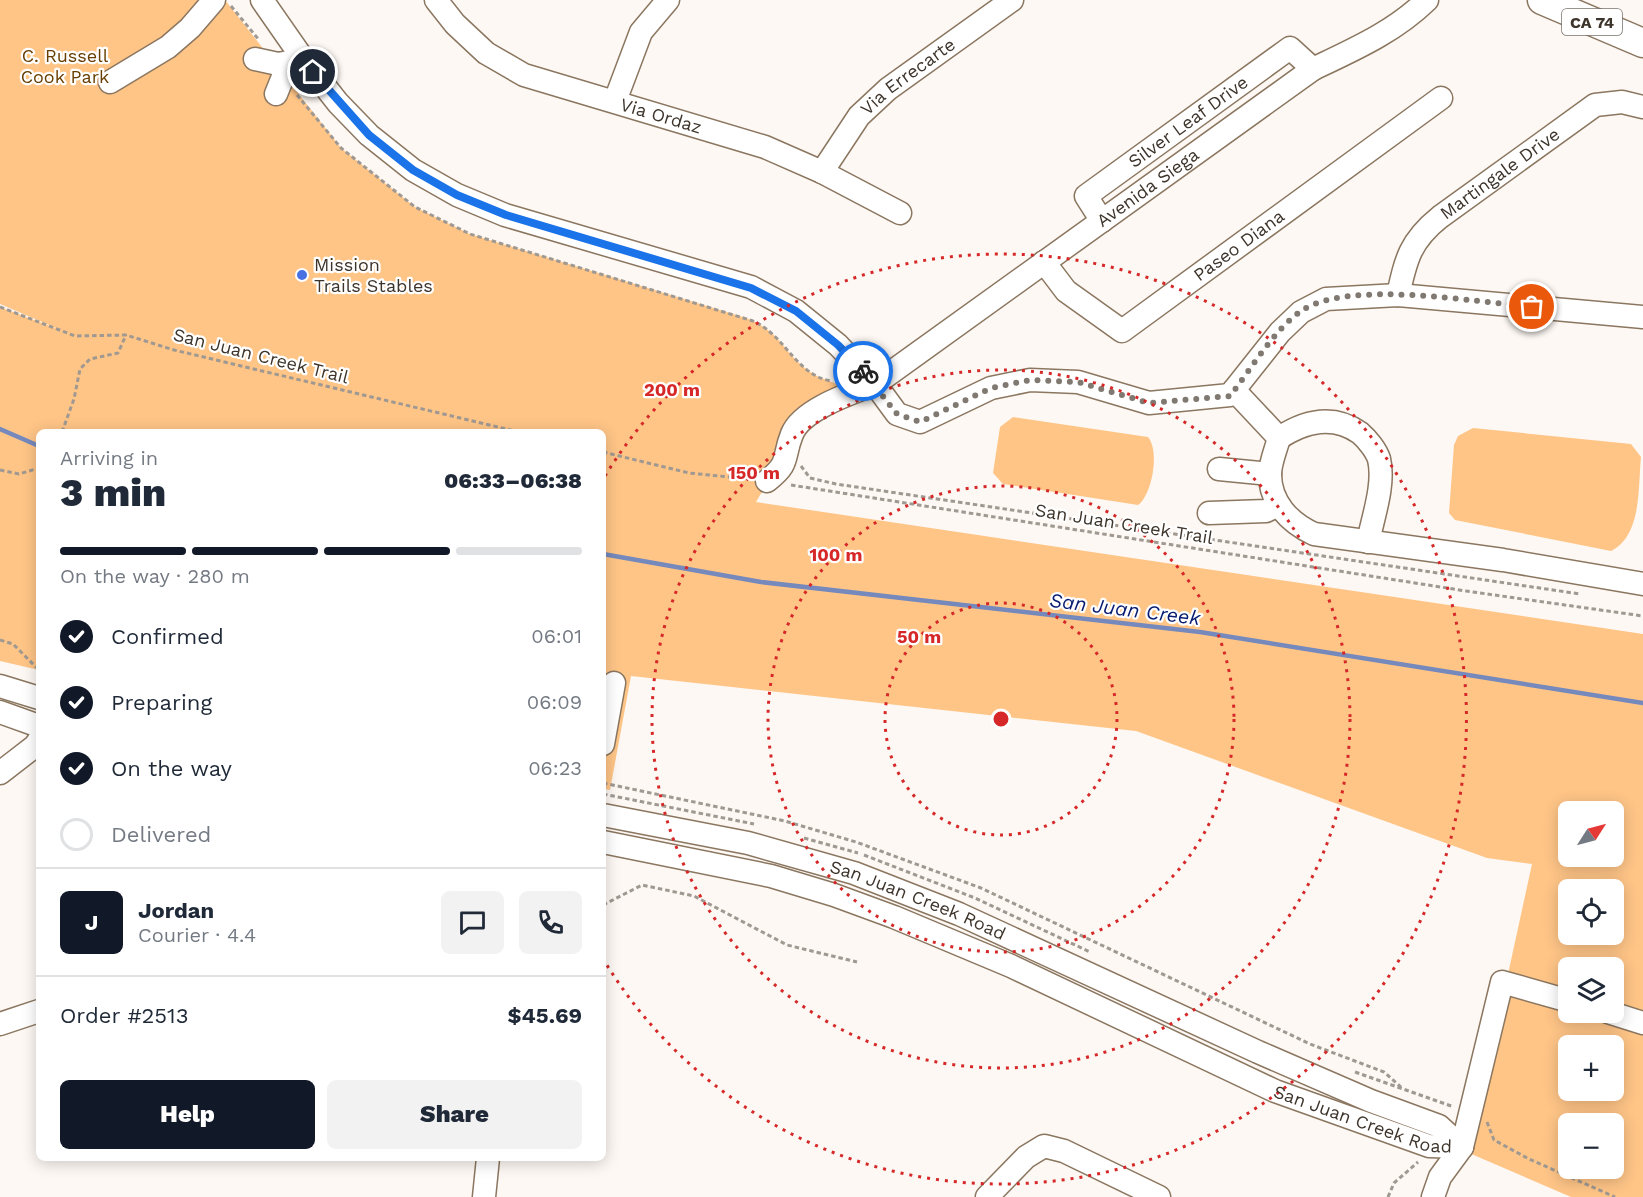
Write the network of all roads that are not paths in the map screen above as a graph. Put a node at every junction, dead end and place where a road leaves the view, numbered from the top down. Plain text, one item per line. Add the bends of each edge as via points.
1 (214, 0) edge
2 (436, 0) edge
3 (668, 0) edge
4 (1012, 0) edge
5 (1427, 0) edge
6 (1542, 0) edge
7 (266, 1) edge
8 (1643, 43) edge
9 (255, 59) dead end
10 (295, 59) junction
11 (1313, 69) junction
12 (110, 82) dead end
13 (276, 94) dead end
14 (1441, 99) dead end
15 (615, 101) junction
16 (1643, 107) edge
17 (822, 172) junction
18 (900, 213) dead end
19 (1102, 221) junction
20 (1044, 262) junction
21 (1398, 295) junction
22 (1643, 317) edge
23 (875, 384) junction
24 (1234, 390) junction
25 (1279, 438) junction
26 (1219, 469) dead end
27 (1270, 474) junction
28 (767, 481) road end
29 (1278, 505) junction
30 (1209, 513) dead end
31 (1368, 542) junction
32 (1643, 584) edge
33 (614, 683) dead end
34 (0, 687) edge
35 (36, 697) edge
36 (0, 712) edge
37 (36, 725) edge
38 (606, 727) edge
39 (36, 744) edge
40 (0, 773) edge
41 (606, 816) edge
42 (606, 843) edge
43 (1558, 998) edge
44 (36, 1012) edge
45 (1624, 1017) edge
46 (1643, 1023) edge
47 (0, 1024) edge
48 (1462, 1147) junction
49 (488, 1161) edge
50 (484, 1197) edge
51 (987, 1197) edge
52 (1159, 1197) edge
53 (1433, 1197) edge

1 - 12 street via 168,47
2 - 15 street, Via Ordaz via 455,24 496,59 524,75
3 - 15 street via 642,32
4 - 17 street, Via Errecarte via 888,89 859,116
5 - 11 street, Avenida Siega via 1406,21
6 - 8 main road, CA 74
7 - 10 street
9 - 10 street via 278,64
10 - 13 street
10 - 23 street via 369,135 413,170 457,195 506,215 751,288 796,311 838,345
11 - 19 street, Avenida Siega
11 - 19 street, Silver Leaf Drive via 1290,48 1086,196
14 - 20 street, Paseo Diana via 1122,331 1066,291
15 - 17 street, Via Ordaz via 765,147
16 - 21 street, Martingale Drive via 1622,102 1594,105 1440,217 1419,234 1406,258
17 - 18 street, Via Ordaz
19 - 20 street, Avenida Siega
20 - 23 street, Avenida Siega
21 - 22 street
21 - 24 street via 1326,299 1301,312
23 - 24 street via 897,414 920,422 991,388 1030,380 1078,382 1149,403 1230,396
23 - 28 street, Avenida Siega via 807,416 792,432 783,468
24 - 25 street
25 - 27 street
25 - 31 street via 1296,427 1322,420 1347,424 1366,438 1379,459
26 - 27 street
27 - 29 street
29 - 30 street via 1266,511
29 - 31 street via 1296,525 1314,534
31 - 32 street
33 - 38 street
34 - 35 street
36 - 37 street
39 - 40 street
41 - 48 street, San Juan Creek Road via 748,843 854,873 959,914 1320,1079 1439,1126
42 - 48 street, San Juan Creek Road via 771,876 844,898 1011,966 1275,1091 1429,1146
43 - 48 street via 1502,982
44 - 47 street
45 - 46 street
48 - 53 street via 1440,1177
49 - 50 street
51 - 52 street via 1026,1157 1044,1146 1064,1151

